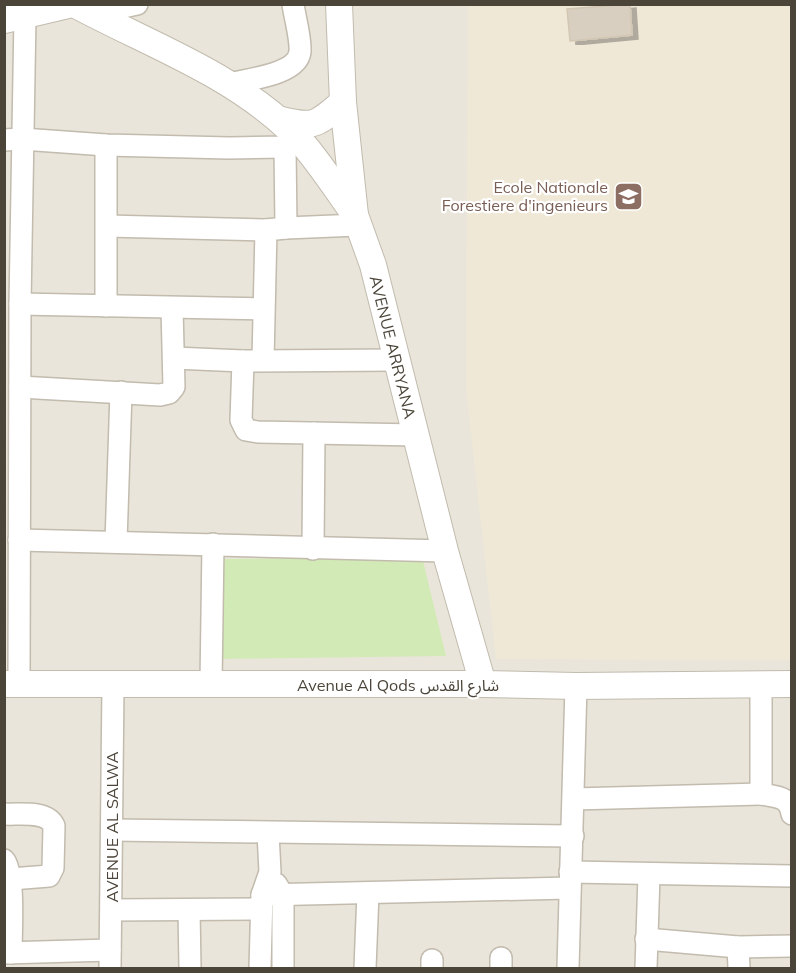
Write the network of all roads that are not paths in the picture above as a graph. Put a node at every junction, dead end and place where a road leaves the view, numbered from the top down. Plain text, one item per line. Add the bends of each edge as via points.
1 (138, 4) edge
2 (293, 4) edge
3 (339, 4) edge
4 (79, 8) edge
5 (15, 18) edge
6 (229, 84) junction
7 (343, 102) junction
8 (278, 119) junction
9 (13, 140) edge
10 (292, 144) junction
11 (106, 145) junction
12 (357, 220) junction
13 (107, 226) junction
14 (13, 228) edge
15 (276, 229) junction
16 (20, 304) junction
17 (106, 306) junction
18 (172, 308) junction
19 (263, 309) junction
20 (174, 358) junction
21 (253, 360) junction
22 (397, 360) junction
23 (20, 387) junction
24 (121, 393) junction
25 (314, 433) junction
26 (416, 435) junction
27 (19, 540) junction
28 (116, 542) junction
29 (213, 544) junction
30 (314, 549) junction
31 (445, 551) junction
32 (761, 683) junction
33 (12, 684) edge
34 (211, 684) junction
35 (483, 684) junction
36 (792, 684) edge
37 (113, 685) junction
38 (576, 686) junction
39 (761, 794) junction
40 (574, 799) junction
41 (4, 814) edge
42 (792, 814) edge
43 (112, 830) junction
44 (268, 832) junction
45 (573, 836) junction
46 (8, 869) edge
47 (649, 875) junction
48 (792, 876) edge
49 (570, 880) junction
50 (368, 893) junction
51 (268, 900) junction
52 (112, 910) junction
53 (189, 910) junction
54 (646, 939) junction
55 (792, 946) edge
56 (738, 947) junction
57 (8, 953) edge
58 (110, 959) edge
59 (190, 969) edge
60 (260, 969) edge
61 (283, 969) edge
62 (365, 969) edge
63 (568, 969) edge
64 (646, 969) edge
65 (739, 969) edge

1 - 4 street
2 - 6 street via 300,51 295,62 285,71
3 - 7 street, AVENUE ARRYANA
4 - 5 street
4 - 6 street
5 - 9 street
6 - 8 street
7 - 8 street via 315,123 304,125
7 - 12 street, AVENUE ARRYANA
8 - 10 street
9 - 11 street
9 - 14 street
10 - 11 street
10 - 12 street
10 - 15 street
11 - 13 street
12 - 15 street
12 - 22 street, AVENUE ARRYANA
13 - 15 street
13 - 17 street
14 - 16 street
15 - 19 street
16 - 17 street
16 - 23 street
17 - 18 street
18 - 19 street
18 - 20 street
19 - 21 street
20 - 21 street
20 - 24 street via 174,387 169,393
21 - 22 street
21 - 25 street via 241,420 246,430
22 - 26 street, AVENUE ARRYANA
23 - 24 street
23 - 27 street
24 - 28 street
25 - 26 street
25 - 30 street
26 - 31 street, AVENUE ARRYANA
27 - 28 street
27 - 33 street
28 - 29 street
29 - 30 street
29 - 34 street
30 - 31 street
31 - 35 street, AVENUE ARRYANA
32 - 36 street, Avenue Al Qods شارع القدس
32 - 38 street, Avenue Al Qods شارع القدس
32 - 39 street
33 - 37 street, Avenue Al Qods شارع القدس
34 - 35 street, Avenue Al Qods شارع القدس
34 - 37 street, Avenue Al Qods شارع القدس
35 - 38 street, Avenue Al Qods شارع القدس
37 - 43 street, AVENUE AL SALWA
38 - 40 street
39 - 40 street
39 - 42 street via 786,800
40 - 45 street
41 - 46 street via 46,817 54,826 53,868 49,876
43 - 44 street
43 - 52 street, AVENUE AL SALWA
44 - 45 street
44 - 51 street
45 - 49 street
46 - 57 street
47 - 48 street
47 - 49 street
47 - 54 street
49 - 50 street
49 - 63 street
50 - 51 street
50 - 62 street
51 - 53 street
51 - 60 street
51 - 61 street
52 - 53 street
52 - 58 street, AVENUE AL SALWA
53 - 59 street
54 - 56 street
54 - 64 street
55 - 56 street
56 - 65 street
57 - 58 street

